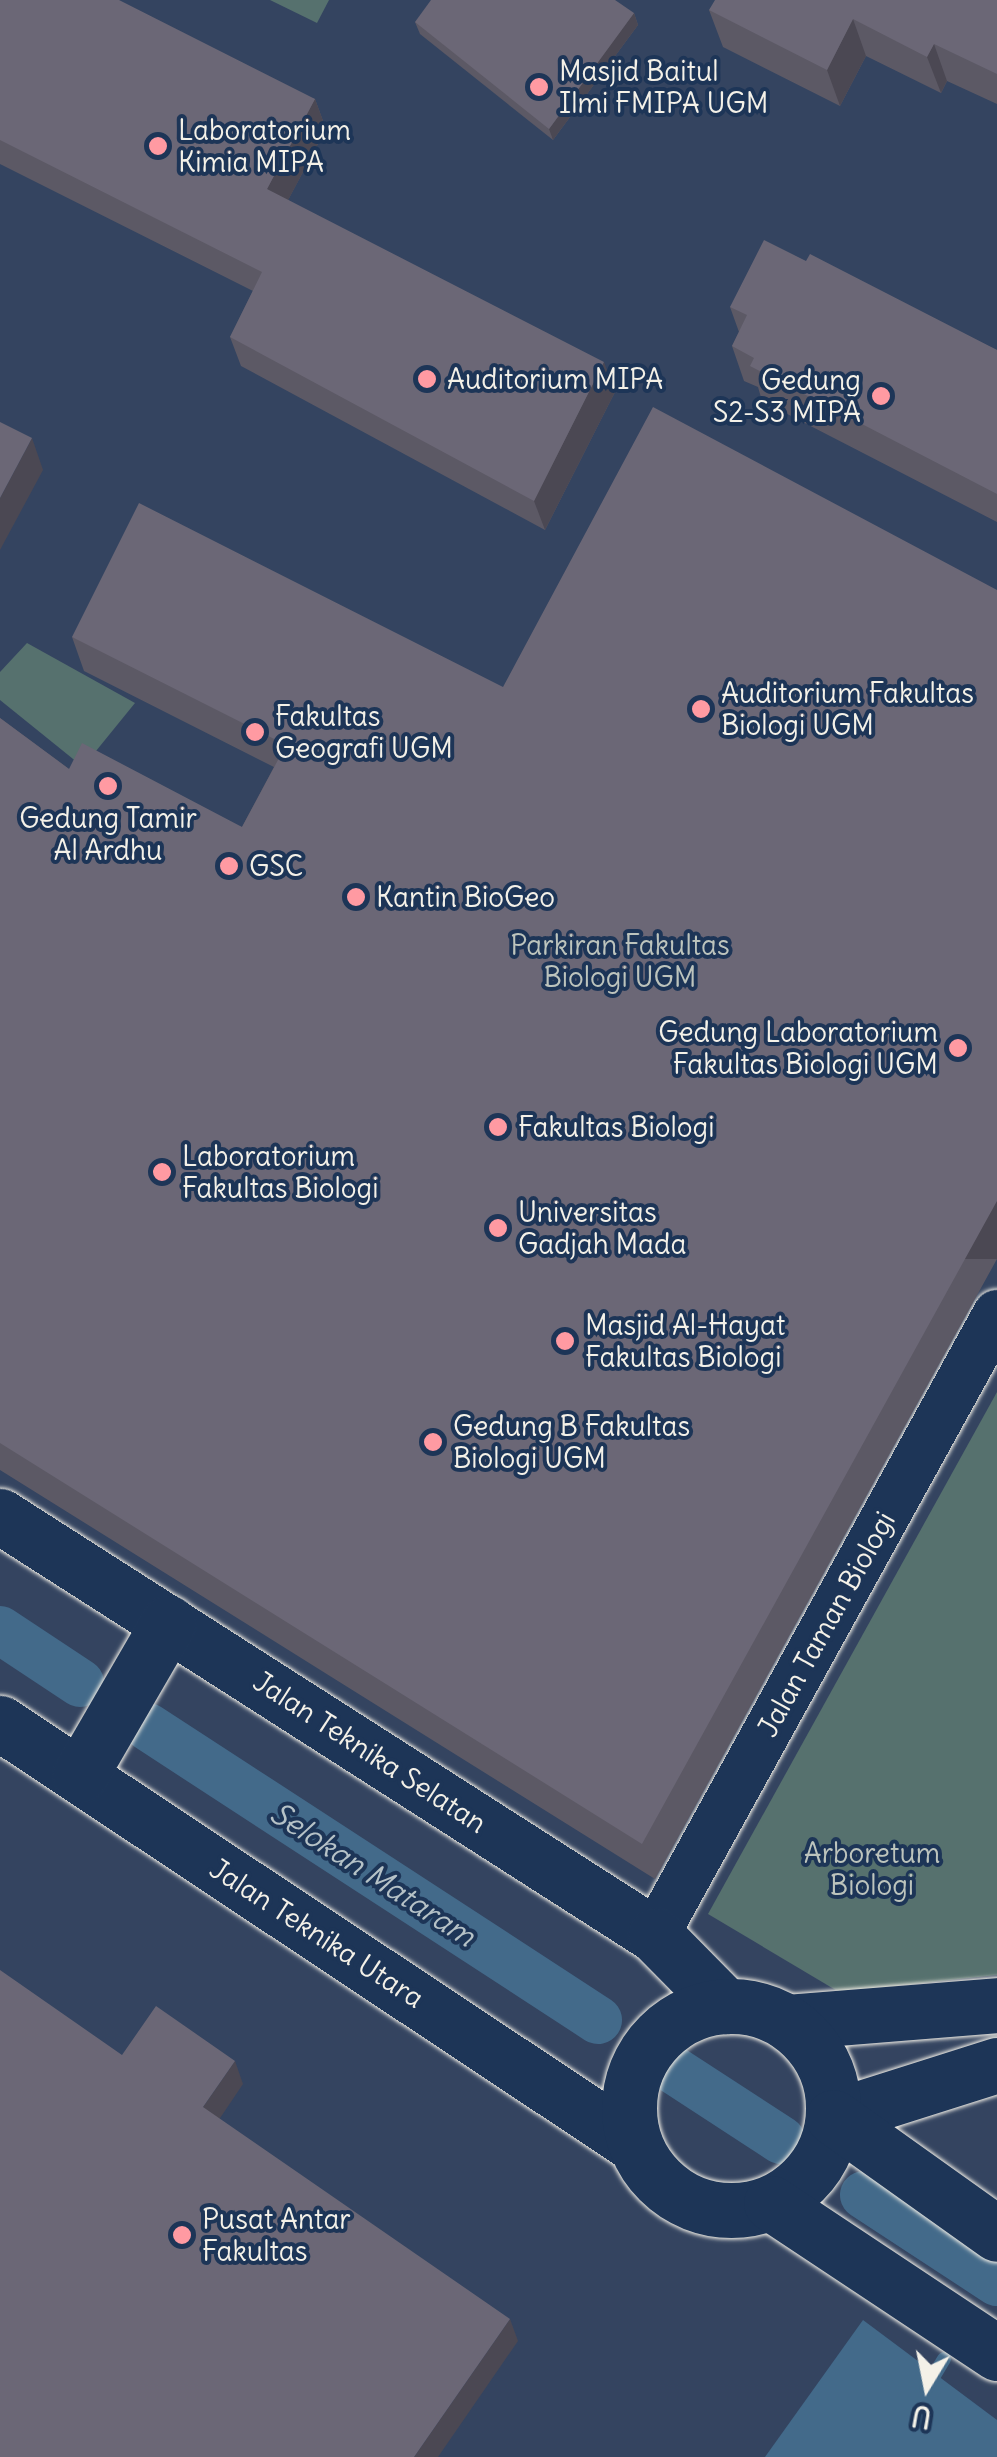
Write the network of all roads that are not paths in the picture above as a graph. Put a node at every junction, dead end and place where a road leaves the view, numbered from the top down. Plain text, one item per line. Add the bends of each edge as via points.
1 (997, 1314) edge
2 (0, 1516) edge
3 (168, 1623) junction
4 (0, 1722) edge
5 (91, 1756) junction
6 (655, 1934) junction
7 (997, 2005) edge
8 (725, 2006) junction
9 (787, 2022) junction
10 (997, 2064) edge
11 (830, 2131) junction
12 (634, 2144) junction
13 (783, 2196) junction
14 (997, 2234) edge
15 (997, 2353) edge

1 - 6 street, Jalan Taman Biologi
2 - 3 main road, Jalan Teknika Selatan
3 - 5 main road
3 - 6 main road, Jalan Teknika Selatan
4 - 5 main road, Jalan Teknika Utara
5 - 12 main road, Jalan Teknika Utara
6 - 8 main road, Jalan Teknika Selatan
7 - 9 main road
8 - 9 main road
8 - 12 main road via 666,2028 631,2081
9 - 11 main road via 823,2063
10 - 11 main road
11 - 13 main road
11 - 14 main road
12 - 13 main road via 675,2194 706,2208
13 - 15 main road

